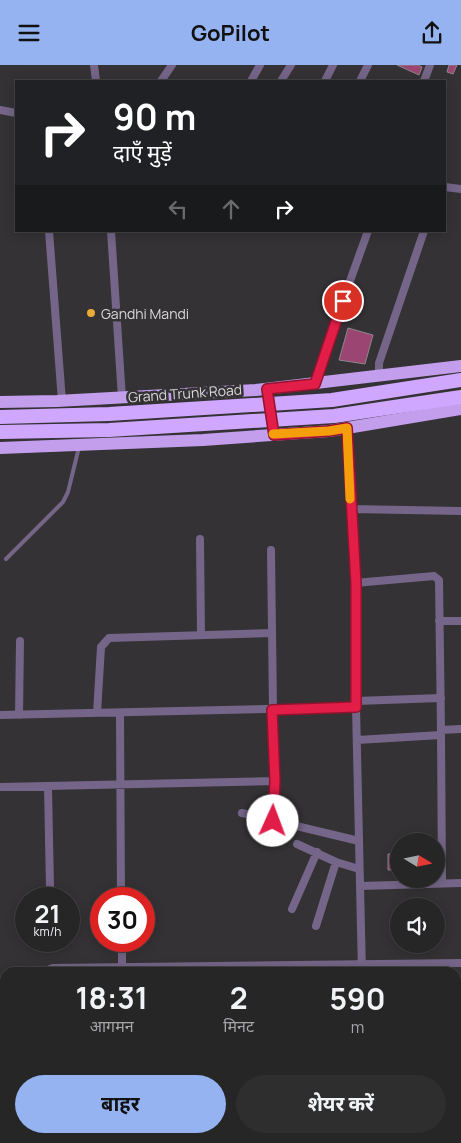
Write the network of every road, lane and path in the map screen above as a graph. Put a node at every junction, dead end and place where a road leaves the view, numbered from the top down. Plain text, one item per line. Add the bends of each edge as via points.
1 (94, 65) edge
2 (172, 65) edge
3 (260, 65) edge
4 (291, 65) edge
5 (333, 65) edge
6 (368, 65) edge
7 (430, 65) edge
8 (96, 80) edge
9 (162, 80) edge
10 (252, 80) edge
11 (282, 80) edge
12 (326, 80) edge
13 (360, 80) edge
14 (424, 80) edge
15 (0, 111) edge
16 (15, 113) edge
17 (446, 187) edge
18 (461, 189) edge
19 (49, 232) edge
20 (110, 232) edge
21 (368, 232) edge
22 (424, 232) edge
23 (461, 366) edge
24 (379, 377) junction
25 (461, 380) edge
26 (315, 384) junction
27 (267, 389) junction
28 (461, 397) edge
29 (122, 398) junction
30 (62, 401) junction
31 (0, 402) edge
32 (461, 409) edge
33 (0, 417) edge
34 (347, 428) junction
35 (0, 432) edge
36 (274, 435) junction
37 (80, 445) junction
38 (0, 448) edge
39 (351, 509) junction
40 (461, 511) edge
41 (200, 539) dead end
42 (271, 549) dead end
43 (6, 559) dead end
44 (356, 583) junction
45 (439, 621) junction
46 (461, 621) edge
47 (272, 633) junction
48 (200, 635) junction
49 (20, 641) dead end
50 (441, 698) junction
51 (356, 704) junction
52 (272, 710) junction
53 (97, 713) junction
54 (120, 713) junction
55 (0, 715) edge
56 (19, 715) junction
57 (461, 729) edge
58 (441, 732) junction
59 (357, 740) junction
60 (275, 781) junction
61 (120, 785) junction
62 (0, 787) edge
63 (48, 787) junction
64 (242, 813) dead end
65 (273, 821) junction
66 (442, 833) edge
67 (359, 841) junction
68 (297, 844) dead end
69 (317, 852) junction
70 (336, 862) junction
71 (360, 869) junction
72 (445, 883) edge
73 (461, 883) edge
74 (390, 885) edge
75 (360, 886) junction
76 (50, 887) edge
77 (121, 887) edge
78 (292, 909) dead end
79 (316, 926) dead end
80 (122, 952) edge
81 (362, 963) junction
82 (458, 963) edge
83 (122, 967) edge
84 (243, 967) edge
85 (362, 967) edge

1 - 8 street
2 - 9 street
3 - 10 street
4 - 11 street
5 - 12 street
6 - 13 street
7 - 14 street
15 - 16 street
17 - 18 street
19 - 30 street
20 - 29 street
21 - 26 street
22 - 24 street via 379,363
23 - 24 highway
24 - 26 highway
25 - 33 highway, Grand Trunk Road, bridge via 332,400 110,414
26 - 27 highway
27 - 29 highway
27 - 36 highway
28 - 35 highway, bridge via 334,415 109,430
29 - 30 highway
30 - 31 highway
32 - 34 highway
34 - 36 highway
34 - 39 street
36 - 37 highway
37 - 38 highway
37 - 43 lane via 63,503
39 - 40 street
39 - 44 street
41 - 48 street
42 - 47 street
44 - 45 street via 434,576 440,584
44 - 51 street
45 - 46 street
45 - 50 street
47 - 48 street
47 - 52 street
48 - 53 street via 110,638 101,647
49 - 56 street
50 - 51 street
50 - 58 street
51 - 52 street
51 - 59 street
52 - 54 street
52 - 60 street
53 - 54 street
53 - 56 street
54 - 61 street
55 - 56 street
57 - 58 street
58 - 59 street
58 - 66 street
59 - 67 street
60 - 61 street
60 - 65 street
61 - 63 street
61 - 77 street
62 - 63 street
63 - 76 street
64 - 65 street
65 - 67 street
67 - 71 street
68 - 69 street
69 - 70 street
69 - 78 street
70 - 71 street
70 - 79 street
71 - 75 street
72 - 73 street
74 - 75 street
75 - 81 street
80 - 83 street
81 - 82 street
81 - 84 street
81 - 85 street

